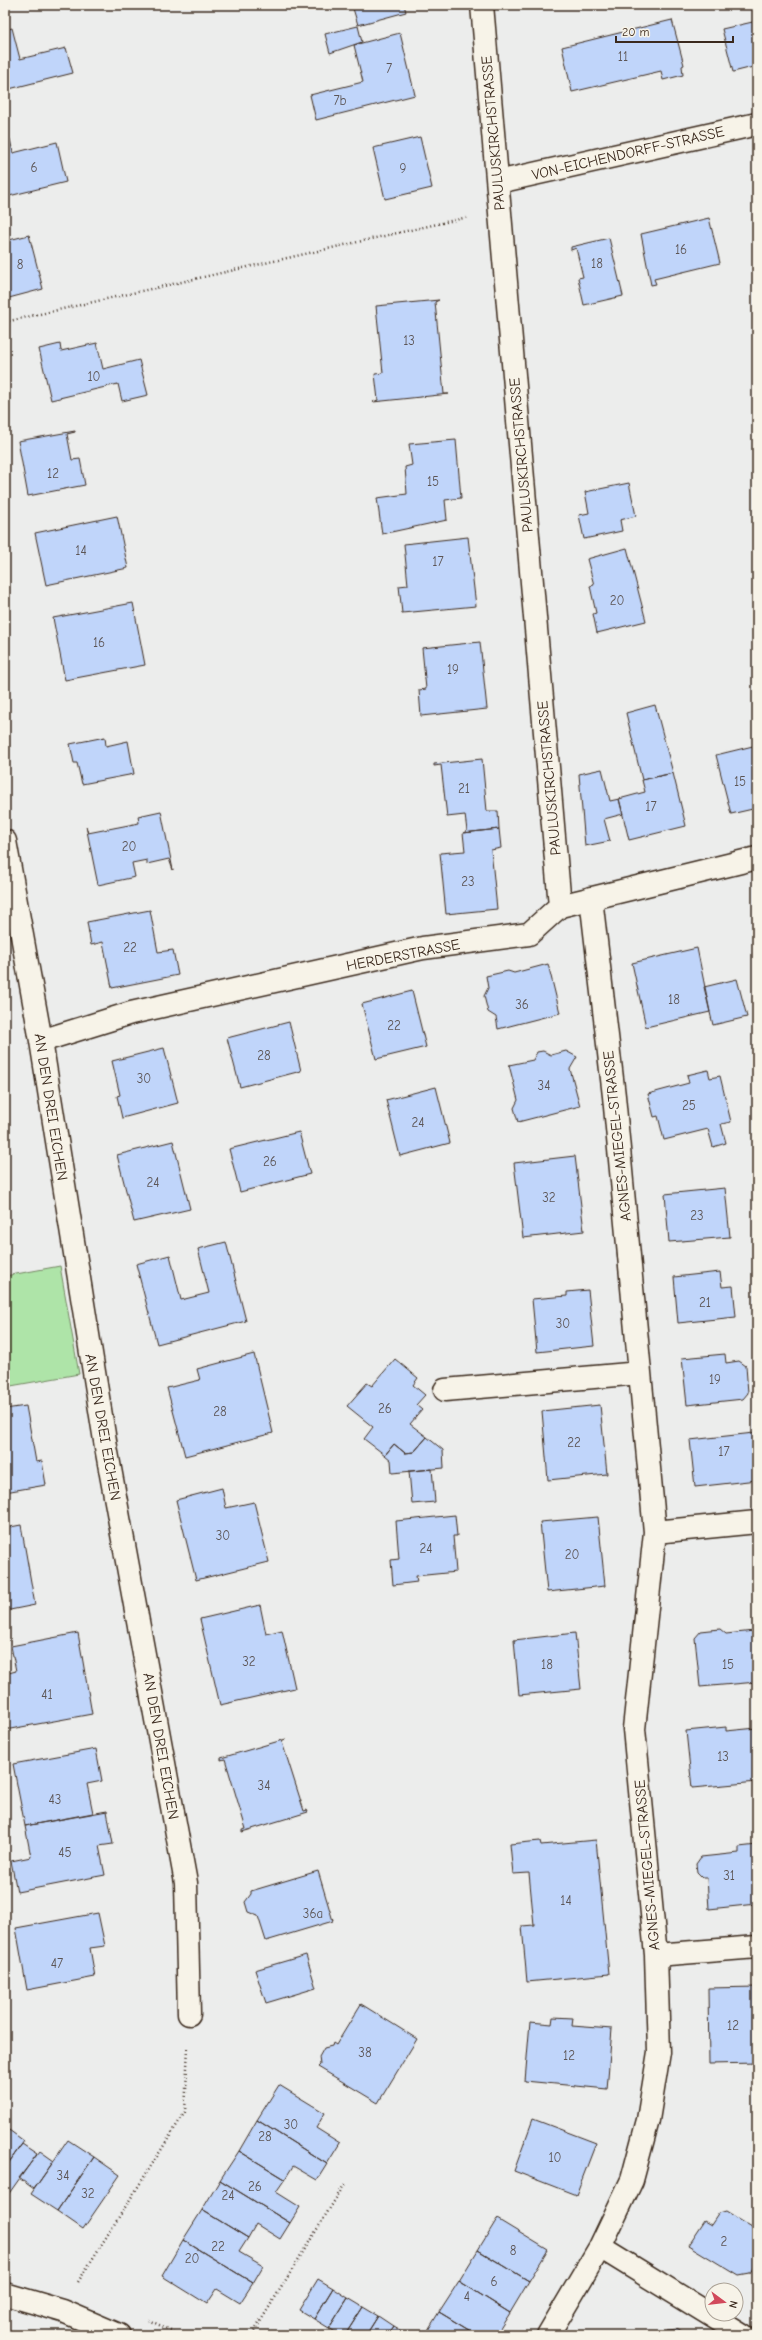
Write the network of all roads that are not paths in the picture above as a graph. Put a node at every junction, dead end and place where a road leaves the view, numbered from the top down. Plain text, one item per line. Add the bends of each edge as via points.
1 (482, 5) edge
2 (757, 124) edge
3 (498, 182) junction
4 (5, 841) edge
5 (757, 858) edge
6 (591, 898) junction
7 (560, 906) junction
8 (41, 1041) junction
9 (640, 1373) junction
10 (445, 1390) dead end
11 (757, 1522) edge
12 (655, 1532) junction
13 (757, 1947) edge
14 (656, 1955) junction
15 (189, 2014) road end
16 (600, 2247) junction
17 (5, 2294) edge
18 (119, 2335) edge
19 (548, 2335) edge
20 (743, 2335) edge

1 - 3 street, PAULUSKIRCHSTRASSE
2 - 3 street, VON-EICHENDORFF-STRASSE
3 - 7 street, PAULUSKIRCHSTRASSE
4 - 8 street, AN DEN DREI EICHEN
5 - 6 street, HERDERSTRASSE
6 - 7 street, HERDERSTRASSE
6 - 9 street, AGNES-MIEGEL-STRASSE via 614,1096
7 - 8 street, HERDERSTRASSE via 529,934 416,950 131,1014
8 - 15 street, AN DEN DREI EICHEN via 106,1447 186,1883
9 - 10 street
9 - 12 street, AGNES-MIEGEL-STRASSE
11 - 12 street
12 - 14 street, AGNES-MIEGEL-STRASSE via 634,1730
13 - 14 street
14 - 16 street, AGNES-MIEGEL-STRASSE via 659,2052 648,2120 632,2180
16 - 19 street, AGNES-MIEGEL-STRASSE
16 - 20 street
17 - 18 street via 63,2311

